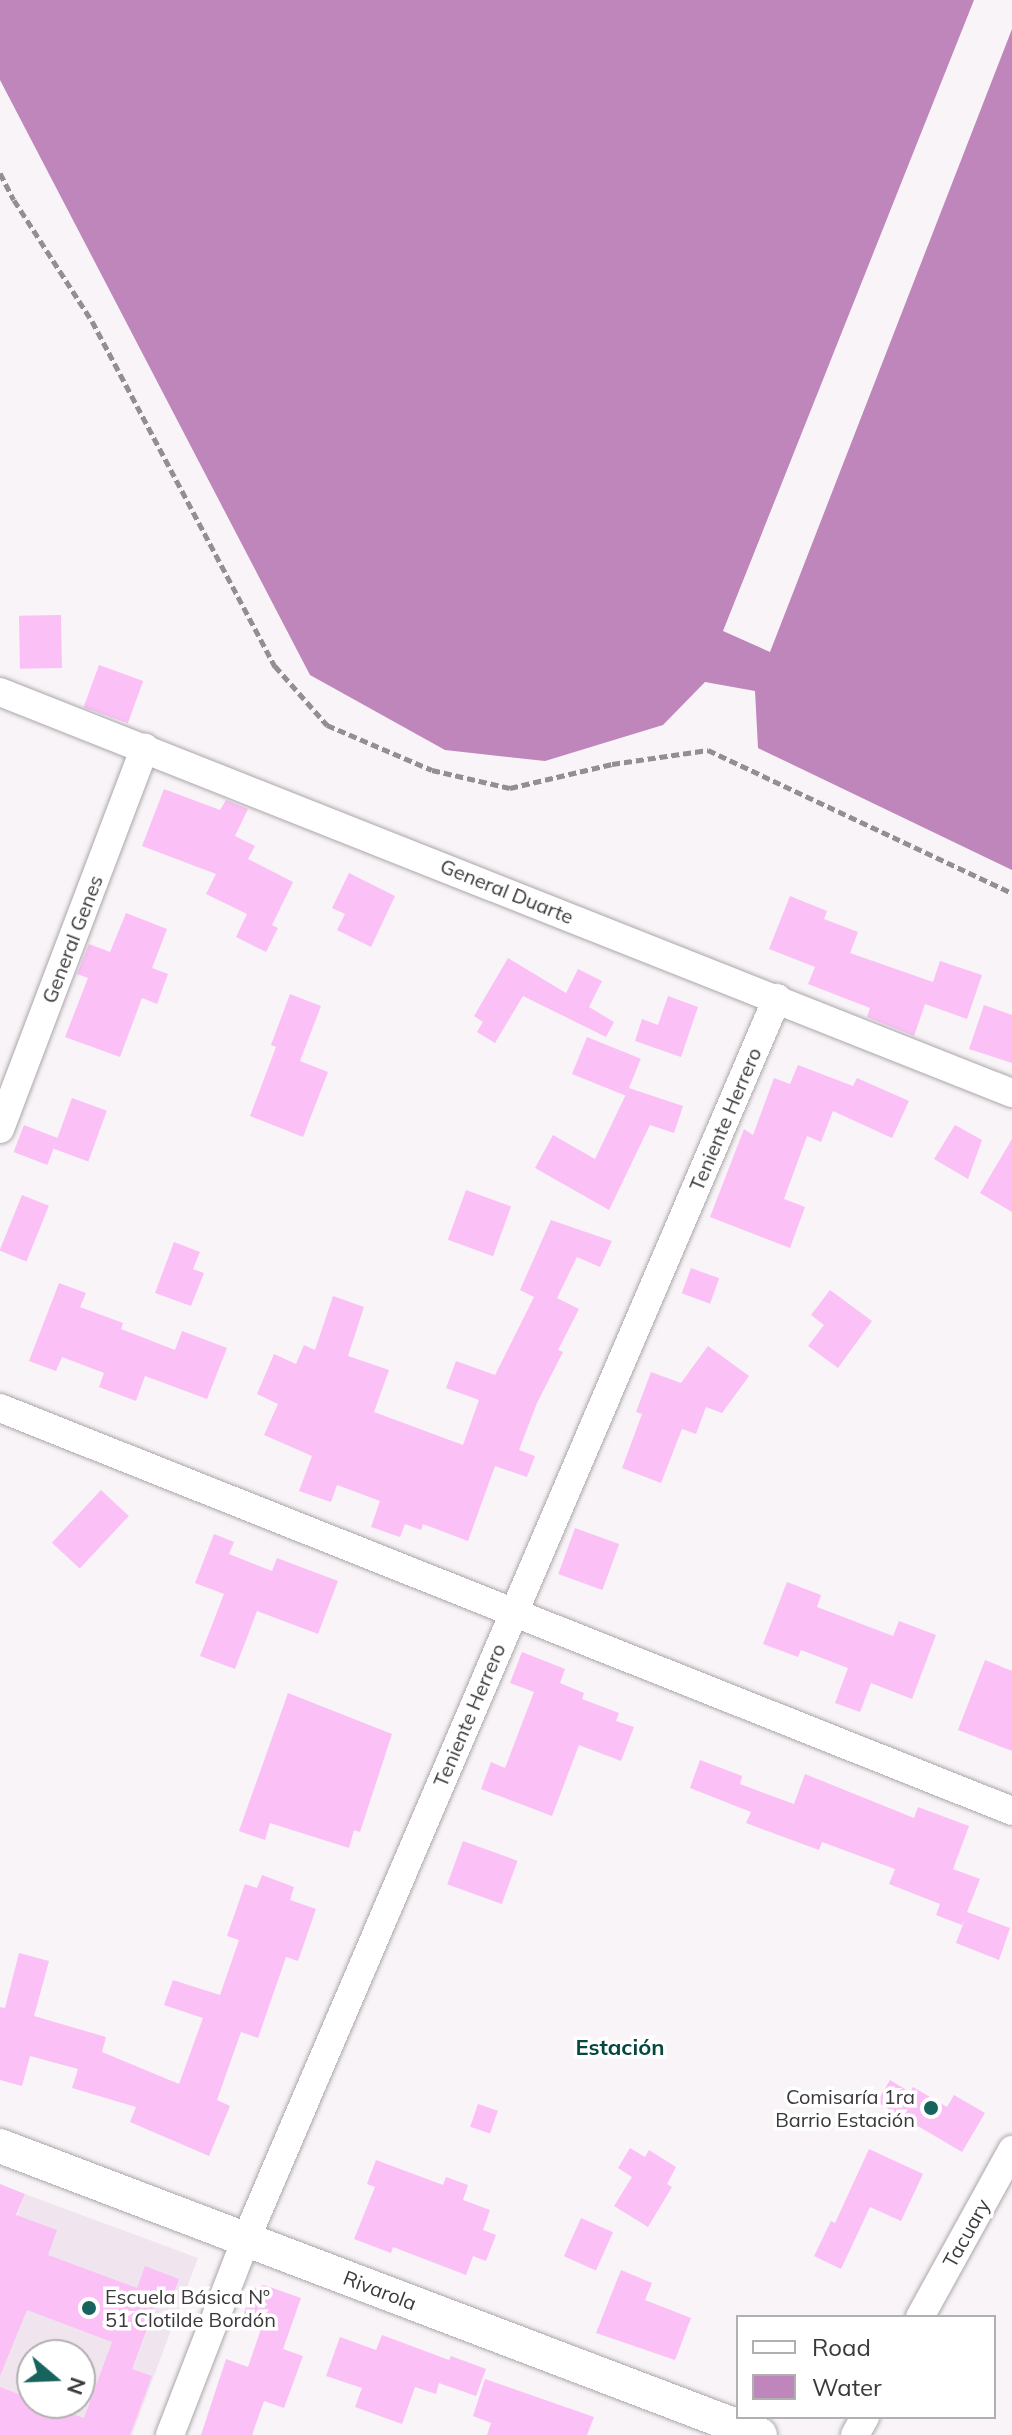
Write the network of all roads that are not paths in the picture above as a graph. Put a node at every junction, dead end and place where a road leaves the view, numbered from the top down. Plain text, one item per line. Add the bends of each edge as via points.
1 (0, 692) edge
2 (145, 748) junction
3 (777, 998) junction
4 (1012, 1093) edge
5 (0, 1129) edge
6 (0, 1408) edge
7 (513, 1612) junction
8 (1012, 1811) edge
9 (0, 2146) edge
10 (1012, 2150) edge
11 (246, 2239) junction
12 (921, 2315) edge
13 (170, 2435) edge
14 (760, 2435) edge

1 - 2 street, General Duarte
2 - 3 street, General Duarte
2 - 5 street, General Genes
3 - 4 street, General Duarte
3 - 7 street, Teniente Herrero
6 - 7 street
7 - 8 street
7 - 11 street, Teniente Herrero
9 - 11 street, Rivarola
10 - 12 street, Tacuary
11 - 13 street, Teniente Herrero
11 - 14 street, Rivarola

